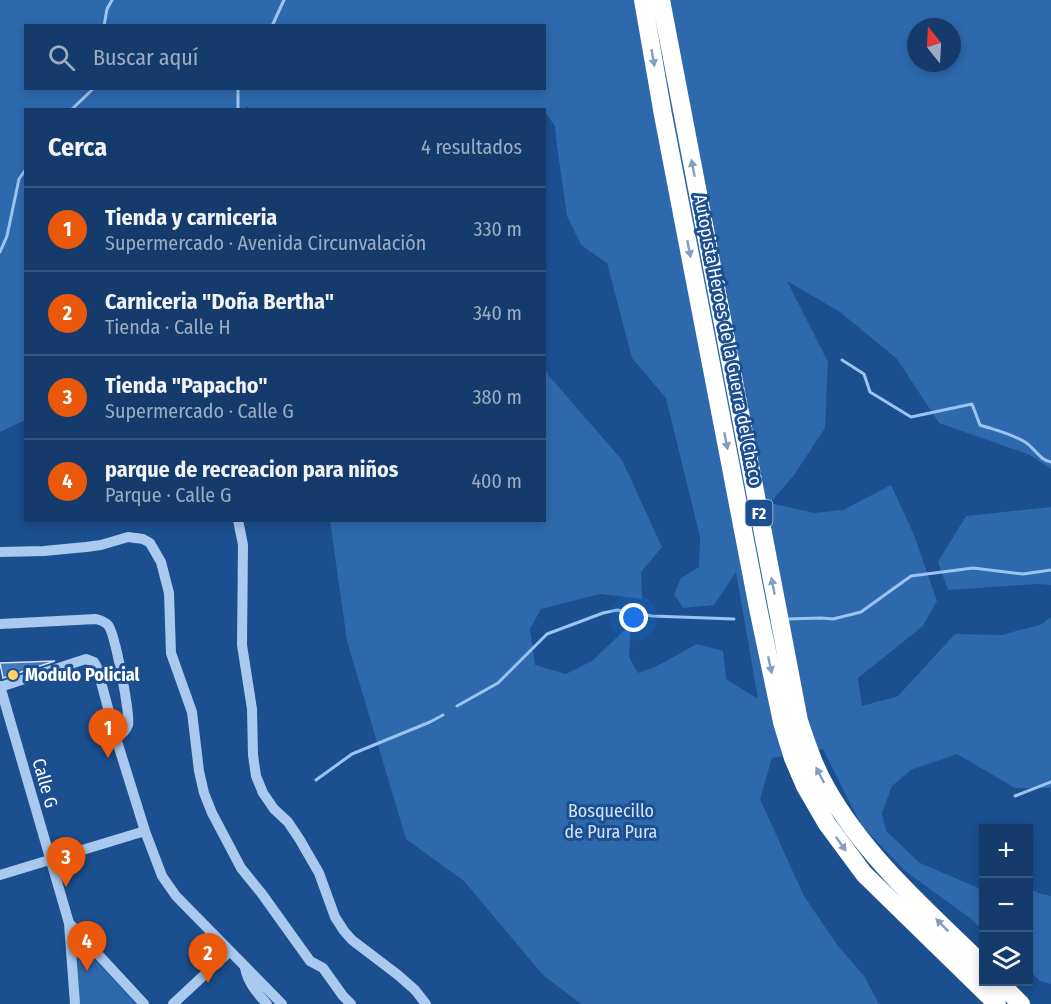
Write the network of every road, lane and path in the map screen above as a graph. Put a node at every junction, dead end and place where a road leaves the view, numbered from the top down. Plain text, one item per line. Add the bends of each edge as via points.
1 (643, 0) edge
2 (661, 0) edge
3 (238, 522) edge
4 (0, 552) edge
5 (0, 624) edge
6 (0, 686) edge
7 (116, 738) junction
8 (145, 831) junction
9 (50, 861) junction
10 (0, 875) edge
11 (69, 924) junction
12 (230, 951) junction
13 (979, 961) edge
14 (244, 965) junction
15 (1004, 986) edge
16 (75, 1004) edge
17 (144, 1004) edge
18 (173, 1004) edge
19 (267, 1004) edge
20 (282, 1004) edge
21 (351, 1004) edge
22 (426, 1004) edge
23 (997, 1004) edge
24 (1021, 1004) edge

1 -> 23 highway, Autopista Héroes de la Guerra del Chaco / F2 via 758,608 794,758 827,824 864,874
13 -> 2 highway, Autopista Héroes de la Guerra del Chaco / F2 via 861,841 827,789 799,721
3 - 22 street via 243,544 242,645 252,709 253,755 263,794 288,822 320,873 344,931 415,990
4 - 21 street via 86,547 128,537 150,543 169,593 171,653 192,712 199,771 212,813 241,867 310,961 322,968
5 - 7 street via 96,619 108,624 128,724
6 - 7 street via 86,659 94,662
6 - 9 street, Calle G
7 - 8 street
8 - 9 street
8 - 12 street via 162,876
9 - 10 street
9 - 11 street, Calle G
11 - 16 street, Calle G
11 - 17 street, Calle G
12 - 14 street
12 - 18 street
14 - 19 street via 255,991
14 - 20 street
15 - 24 highway

